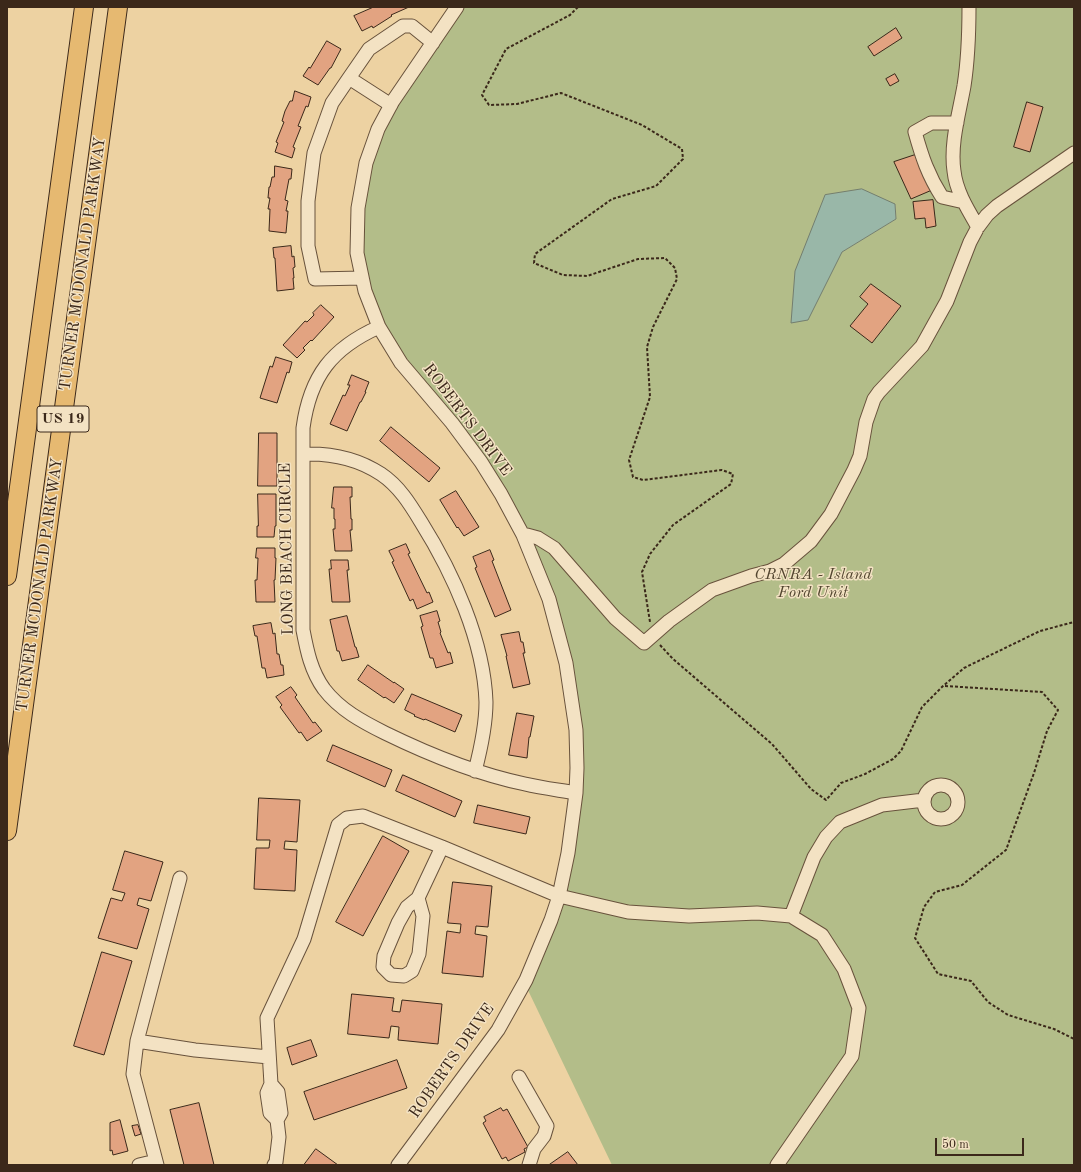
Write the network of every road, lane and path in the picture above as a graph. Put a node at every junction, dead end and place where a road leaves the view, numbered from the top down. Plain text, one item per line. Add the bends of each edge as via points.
1 (84, 7) edge
2 (118, 7) edge
3 (457, 7) edge
4 (578, 7) edge
5 (969, 7) edge
6 (433, 43) junction
7 (349, 78) junction
8 (391, 105) junction
9 (957, 123) junction
10 (1074, 153) edge
11 (964, 202) junction
12 (978, 227) junction
13 (362, 278) junction
14 (379, 327) junction
15 (303, 454) junction
16 (523, 535) junction
17 (7, 576) edge
18 (1074, 622) edge
19 (652, 635) junction
20 (943, 686) junction
21 (475, 771) junction
22 (576, 793) junction
23 (924, 800) dead end
24 (7, 831) edge
25 (442, 847) junction
26 (180, 878) dead end
27 (559, 896) junction
28 (418, 898) junction
29 (791, 916) junction
30 (1074, 1038) edge
31 (137, 1041) junction
32 (269, 1057) junction
33 (519, 1077) dead end
34 (157, 1163) edge
35 (139, 1165) edge
36 (274, 1165) edge
37 (398, 1165) edge
38 (529, 1165) edge
39 (777, 1165) edge

1 - 17 highway, TURNER MCDONALD PARKWAY / US 19
2 - 24 highway, TURNER MCDONALD PARKWAY / US 19
3 - 6 street, ROBERTS DRIVE
4 - 19 path via 570,15 506,49 482,95 489,105 517,104 561,93 642,125 682,149 683,159 656,186 612,199 535,254 534,263 563,275 587,276 638,259 665,258 675,268 677,279 653,327 647,347 650,397 629,460 633,477 643,480 722,470 733,474 731,484 673,525 650,554 642,572
5 - 9 street via 969,34
6 - 7 street via 412,26 403,26 369,49
6 - 8 street, ROBERTS DRIVE
7 - 8 street
7 - 13 street via 332,102 314,153 308,201 308,246 315,278
8 - 13 street, ROBERTS DRIVE via 378,129 366,164 358,208 357,253
9 - 11 street via 952,161 957,186
9 - 11 street via 931,123 915,132 923,160 942,197
10 - 12 street via 998,206
11 - 12 street
12 - 19 street via 947,301 922,346 874,399 854,470 831,514 811,541 784,564 770,571 712,590
13 - 14 street, ROBERTS DRIVE
14 - 15 street, LONG BEACH CIRCLE via 345,346 319,376 306,411
14 - 16 street, ROBERTS DRIVE via 401,362 481,462 502,494
15 - 21 street via 323,453 344,457 365,464 382,474 406,498 439,550 467,613 484,680 485,726
15 - 21 street, LONG BEACH CIRCLE via 303,630 307,655 316,676 335,701 358,719 415,748
16 - 19 street via 538,538 554,548 615,618 644,643
16 - 22 street, ROBERTS DRIVE via 549,599 566,663 576,730
18 - 20 path via 1040,631 964,668
19 - 20 path via 673,659 772,744 811,789 826,800 841,783 865,774 893,759 902,751 922,708
20 - 30 path via 1042,692 1058,710 1047,731 1006,850 962,885 935,892 924,908 915,938 938,974 971,981 988,1002 1008,1015
21 - 22 street, LONG BEACH CIRCLE via 525,784
22 - 27 street, ROBERTS DRIVE
23 - 29 street via 882,805 840,822 826,837 814,857
25 - 27 street
25 - 28 street
25 - 32 street via 363,816 347,818 338,825 304,939 267,1018
26 - 31 street
27 - 29 street via 628,912 689,916 757,913
27 - 37 street, ROBERTS DRIVE via 526,980 498,1030
28 - 28 street via 423,916 419,954 412,971 404,976 391,975 383,967 384,956 407,907
29 - 39 street via 822,935 844,969 859,1008 852,1056
31 - 32 street
31 - 34 street via 133,1074
32 - 36 street via 272,1084 278,1092 281,1113 276,1120 279,1137
33 - 38 street via 547,1126 544,1136 534,1149
34 - 35 street

